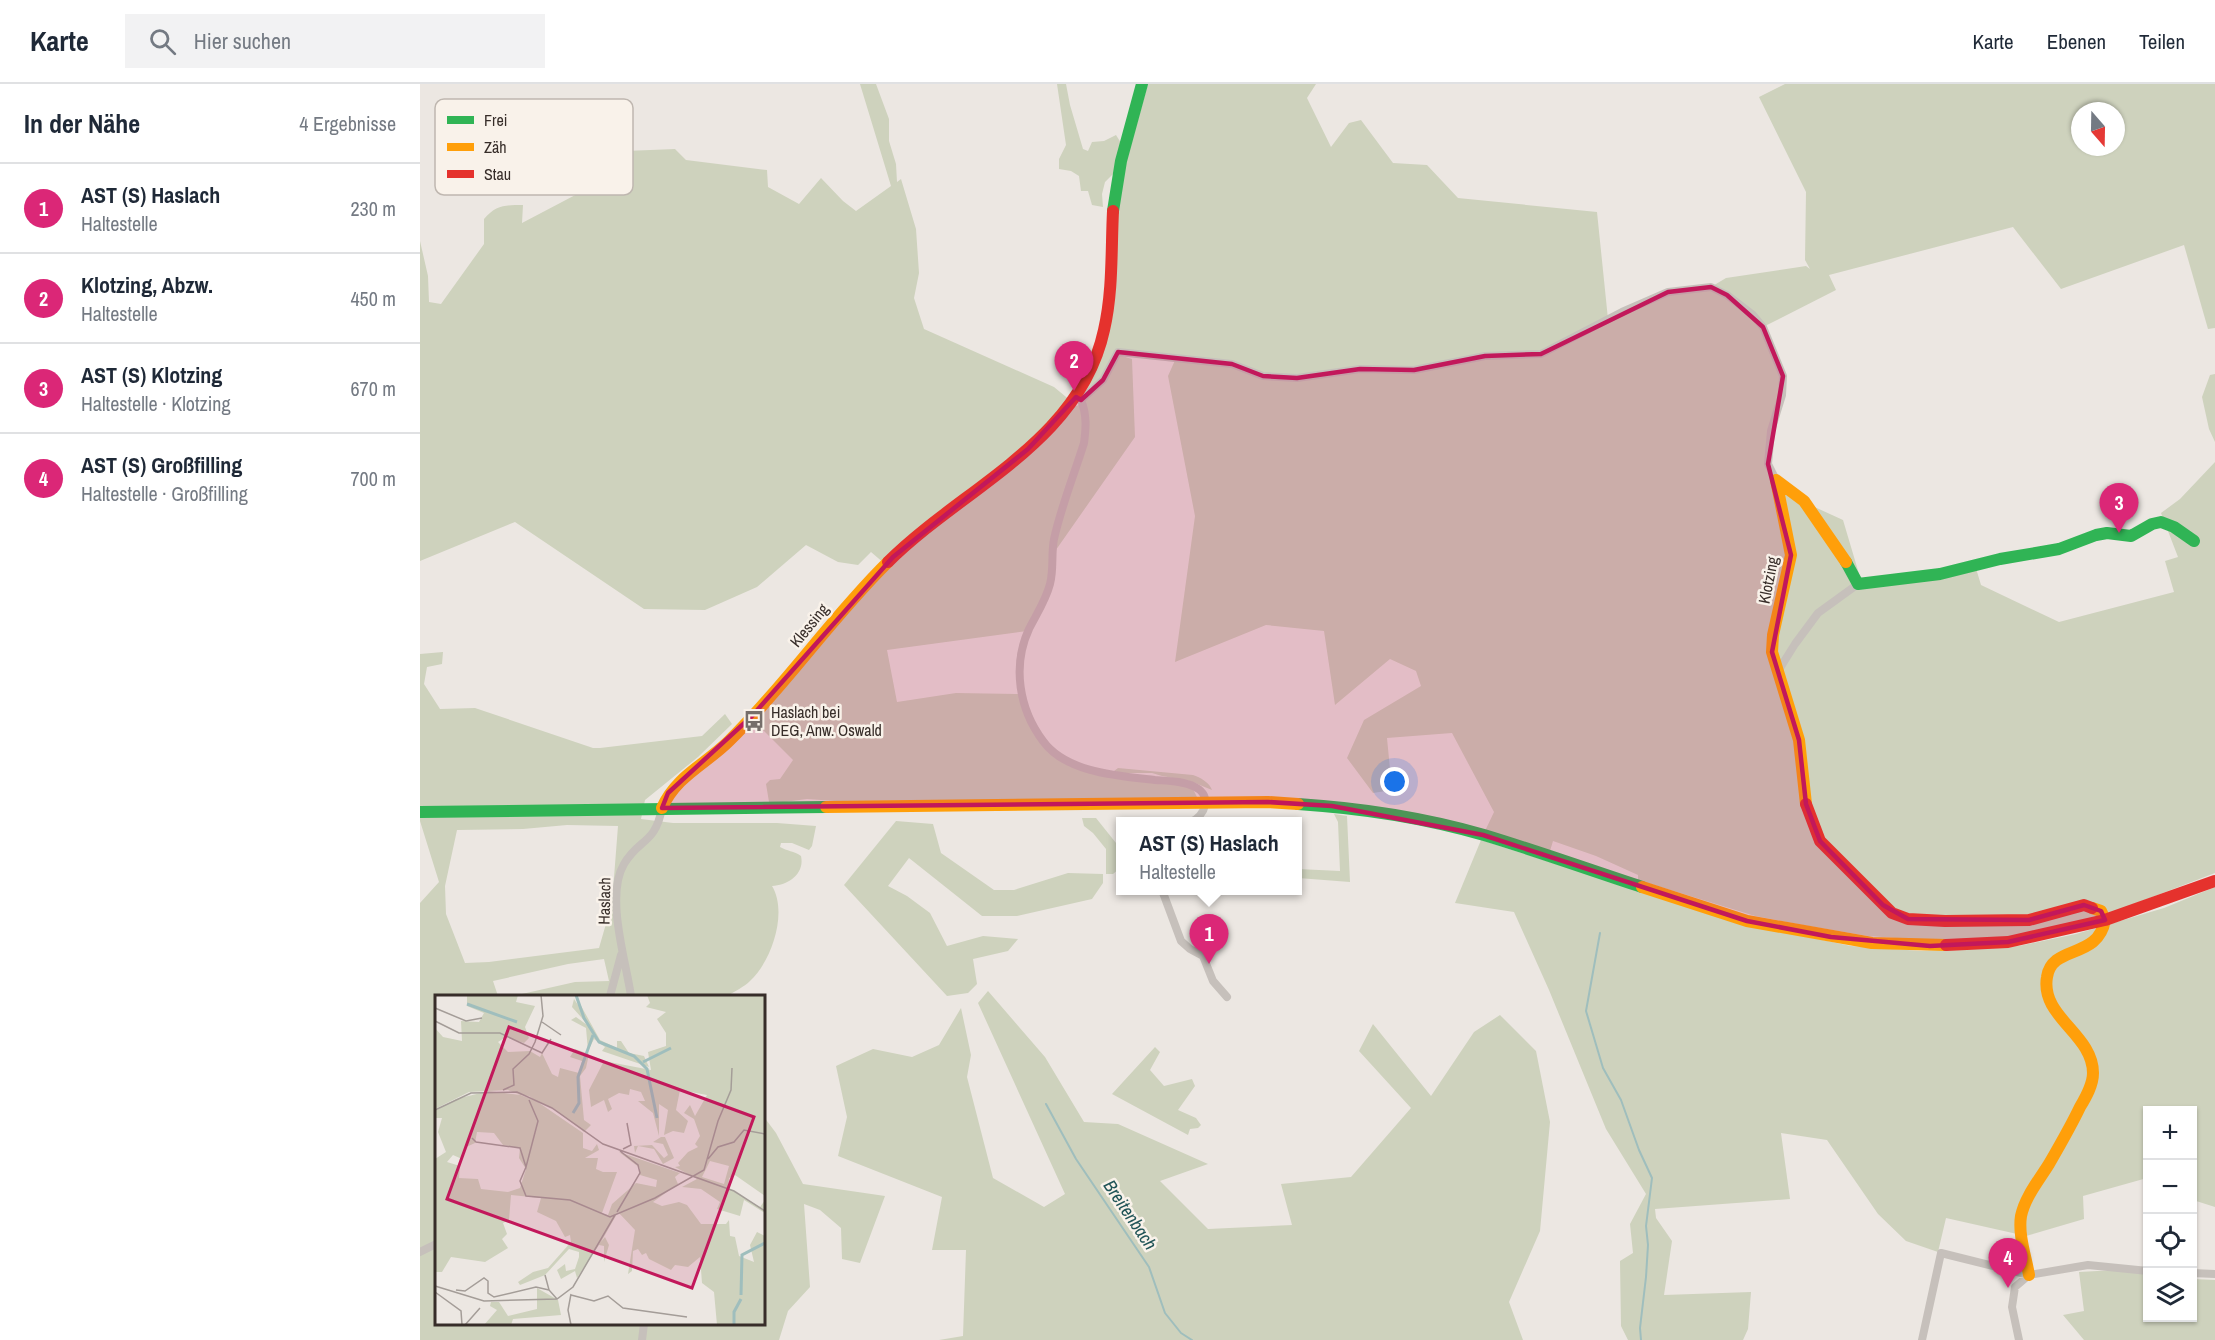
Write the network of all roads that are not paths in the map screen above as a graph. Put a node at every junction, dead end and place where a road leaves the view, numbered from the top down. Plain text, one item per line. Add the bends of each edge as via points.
1 (1142, 84) edge
2 (1078, 399) junction
3 (1776, 480) junction
4 (2194, 541) dead end
5 (1858, 584) junction
6 (1777, 673) junction
7 (753, 716) joint
8 (1206, 804) junction
9 (662, 808) junction
10 (420, 812) edge
11 (1198, 817) edge
12 (2215, 881) edge
13 (1164, 895) edge
14 (2105, 920) junction
15 (622, 951) junction
16 (610, 995) edge
17 (631, 995) edge
18 (1227, 997) dead end
19 (435, 1244) edge
20 (420, 1252) edge
21 (2143, 1270) edge
22 (2197, 1274) edge
23 (2215, 1274) edge
24 (2029, 1275) junction
25 (644, 1325) edge
26 (642, 1340) edge
27 (1922, 1340) edge
28 (2019, 1340) edge

1 - 2 street, Klessing via 1116,186 1111,293 1105,328
2 - 3 street via 1103,380 1118,352 1232,364 1263,376 1297,378 1360,369 1414,370 1485,356 1540,354 1668,292 1711,287 1727,294 1763,327 1783,376 1768,464
2 - 7 street, Klessing via 1028,449 893,557 848,603
2 - 8 street via 1085,411 1084,443 1054,541 1050,585 1021,654 1025,707 1043,741 1058,756 1096,771 1194,786
3 - 5 street via 1804,501
3 - 6 street, Klotzing via 1791,555 1773,635
4 - 5 street via 2161,522 2131,536 2107,533 2059,549 1940,574
5 - 6 street via 1818,613
6 - 14 street, Klotzing via 1799,740 1806,804 1820,841 1892,913 1908,919 1945,921 2029,920 2084,905 2101,911
7 - 9 street, Haslach via 668,793
8 - 9 street
8 - 11 street
8 - 14 street via 1332,806 1415,820 1483,835 1747,921 1872,943 1929,946 2008,942
9 - 10 street
9 - 15 street, Haslach via 658,828 629,856 618,879 617,916
12 - 14 street
13 - 18 street via 1181,940 1203,956 1214,981
14 - 24 street via 2100,937 2065,954 2050,965 2047,975 2045,990 2050,1004 2087,1049 2093,1076 2068,1132 2021,1217
15 - 16 street
15 - 17 street, Haslach
19 - 20 street
21 - 24 street via 2088,1265
22 - 23 street
24 - 27 street via 1941,1253
24 - 28 street via 2015,1287 2012,1306
25 - 26 street

